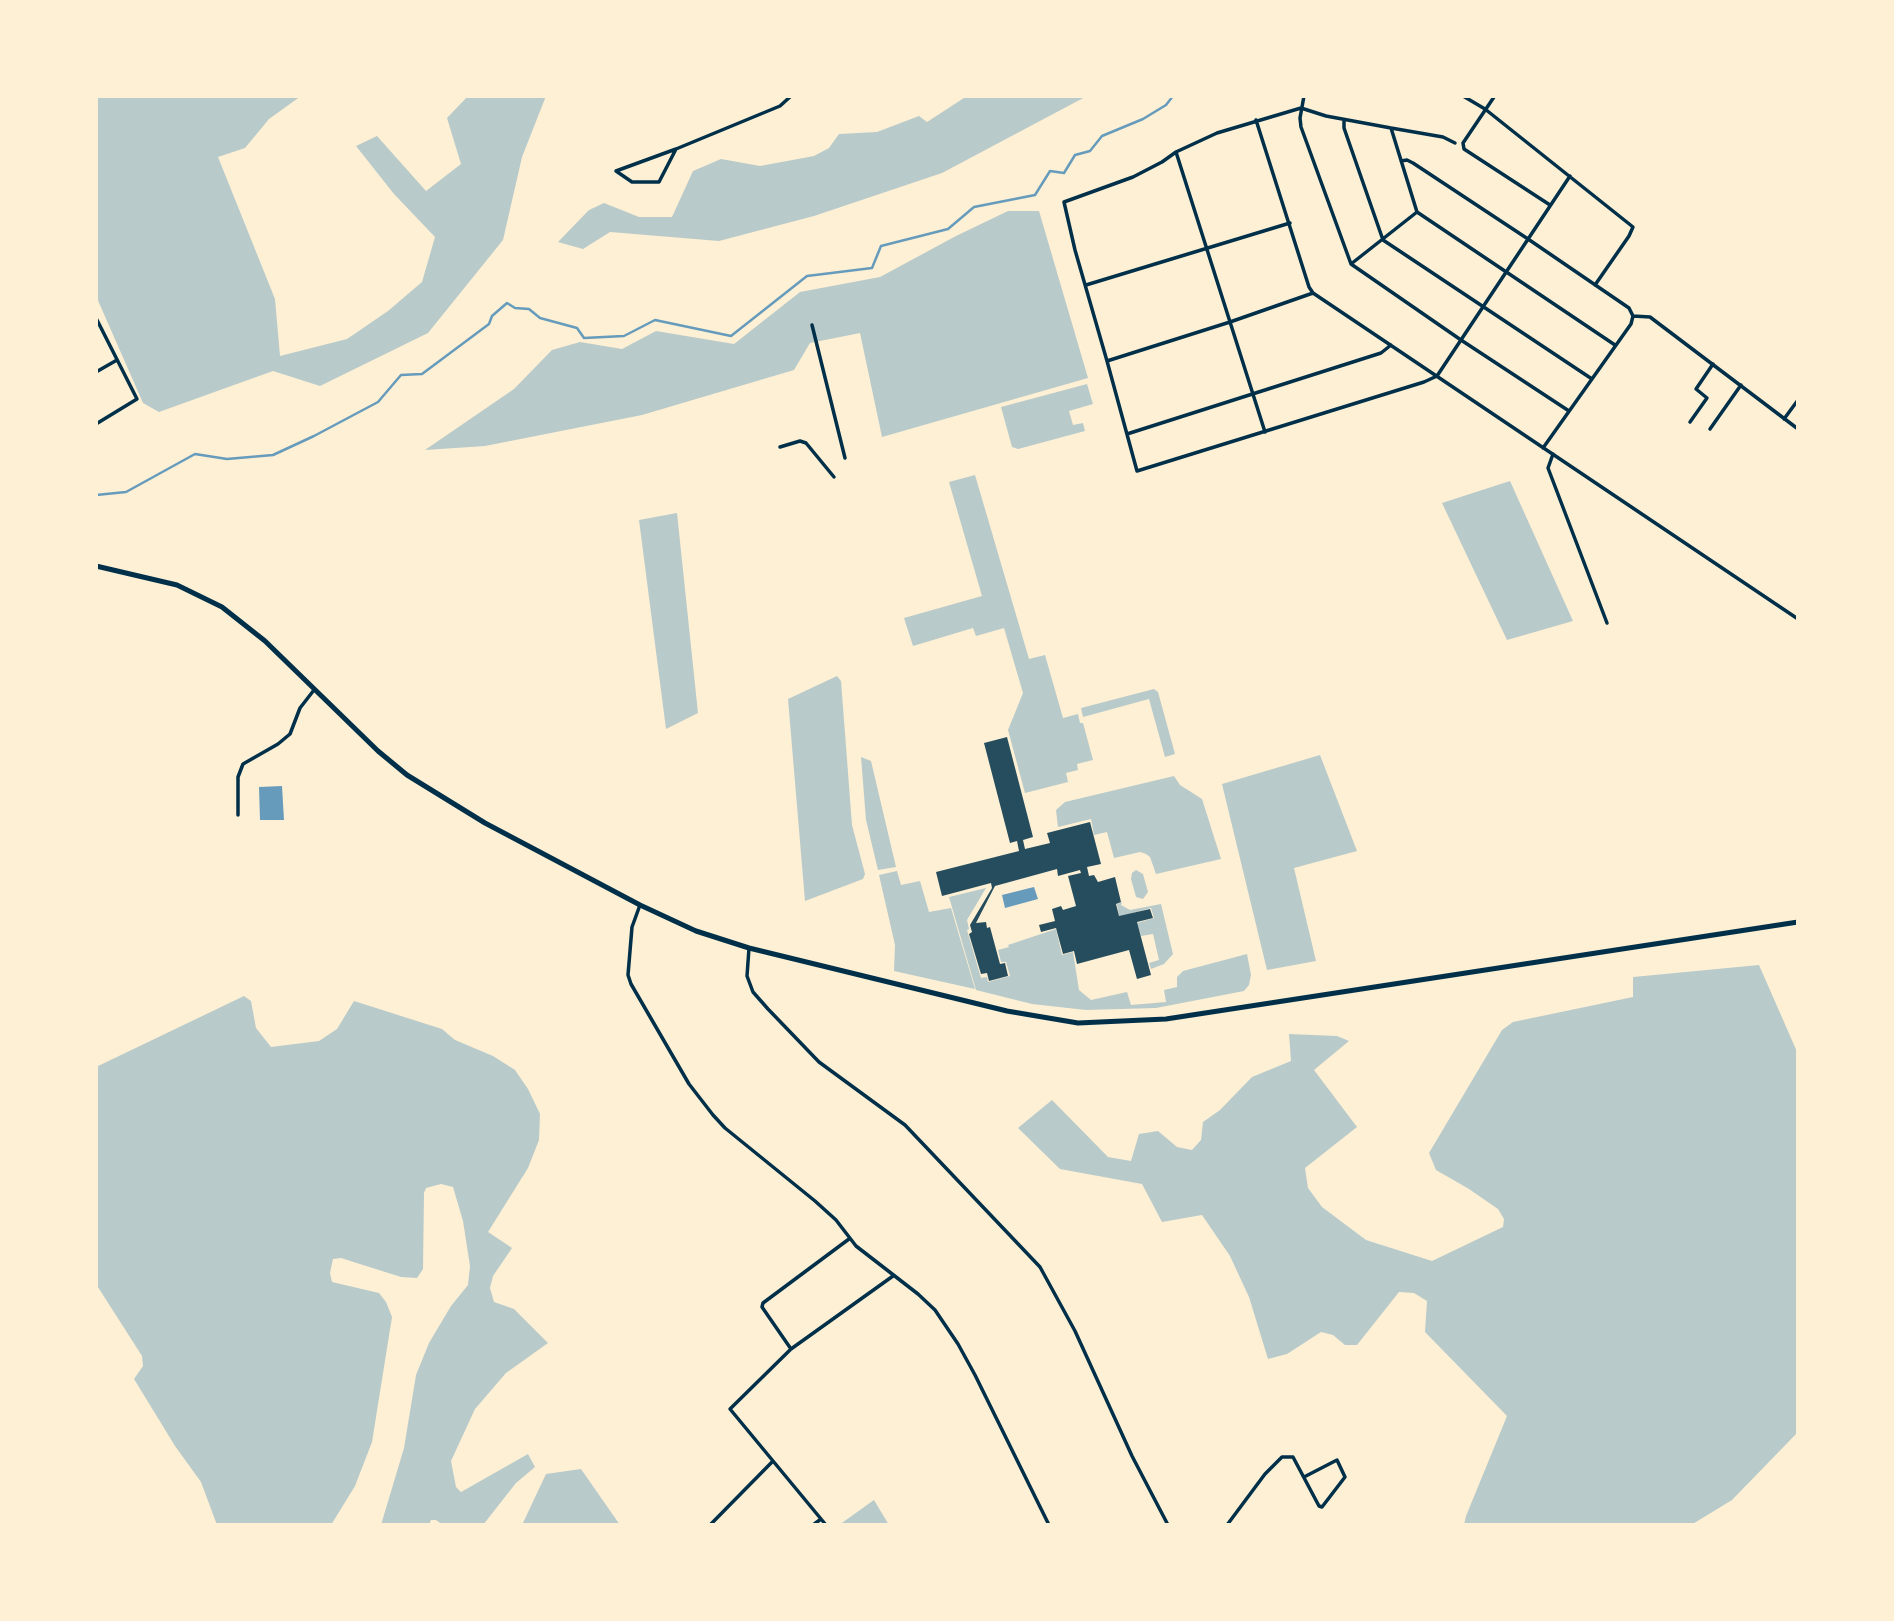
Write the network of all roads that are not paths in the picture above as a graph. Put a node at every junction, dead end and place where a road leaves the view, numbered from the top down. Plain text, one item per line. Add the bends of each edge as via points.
1 (791, 96) edge
2 (1304, 96) edge
3 (1463, 96) edge
4 (1494, 97) edge
5 (1301, 108) junction
6 (1485, 109) junction
7 (1256, 120) junction
8 (1344, 120) junction
9 (1391, 128) junction
10 (1455, 143) dead end
11 (676, 149) junction
12 (1176, 152) junction
13 (1401, 161) junction
14 (1570, 176) junction
15 (1550, 205) junction
16 (1417, 212) junction
17 (1290, 223) junction
18 (1528, 239) junction
19 (1382, 240) junction
20 (1207, 248) junction
21 (1351, 264) junction
22 (1505, 271) junction
23 (1086, 285) junction
24 (1595, 285) junction
25 (1313, 293) junction
26 (1483, 306) junction
27 (1633, 316) junction
28 (96, 318) edge
29 (1230, 322) junction
30 (812, 325) dead end
31 (1461, 340) junction
32 (1391, 345) junction
33 (1615, 345) junction
34 (117, 360) junction
35 (1107, 361) junction
36 (1713, 364) junction
37 (96, 372) edge
38 (1437, 376) junction
39 (1592, 379) junction
40 (1741, 385) junction
41 (1253, 395) junction
42 (1798, 400) edge
43 (1569, 411) junction
44 (1784, 419) junction
45 (1690, 422) dead end
46 (96, 424) edge
47 (1710, 429) dead end
48 (1798, 429) edge
49 (1265, 432) junction
50 (1126, 435) junction
51 (780, 447) dead end
52 (1543, 447) junction
53 (1553, 454) junction
54 (845, 458) dead end
55 (834, 477) dead end
56 (96, 566) edge
57 (1798, 619) edge
58 (1607, 623) dead end
59 (314, 690) junction
60 (239, 815) dead end
61 (640, 905) junction
62 (1798, 922) edge
63 (749, 948) junction
64 (849, 1239) junction
65 (893, 1276) junction
66 (791, 1349) junction
67 (773, 1461) junction
68 (1304, 1476) junction
69 (821, 1519) junction
70 (710, 1525) edge
71 (813, 1525) edge
72 (826, 1525) edge
73 (1049, 1525) edge
74 (1168, 1525) edge
75 (1227, 1525) edge

1 - 11 street via 780,106
2 - 5 street
3 - 6 street
4 - 6 street
5 - 7 street
5 - 8 street
5 - 21 street via 1301,127
6 - 14 street
6 - 15 street via 1464,149
7 - 12 street
7 - 17 street
8 - 9 street
8 - 19 street
9 - 10 street
9 - 13 street
11 - 11 street via 664,153 615,172 632,182 659,182
12 - 20 street
12 - 23 street via 1133,177 1064,202
13 - 16 street
13 - 18 street via 1413,163
14 - 15 street
14 - 24 street via 1633,228
15 - 18 street
16 - 19 street
16 - 22 street
17 - 20 street
17 - 25 street
18 - 22 street
18 - 24 street
19 - 21 street
19 - 26 street
20 - 23 street
20 - 29 street
21 - 31 street
22 - 26 street
22 - 33 street
23 - 35 street
24 - 27 street via 1629,308
25 - 29 street
25 - 32 street
26 - 31 street
26 - 39 street
27 - 33 street
27 - 36 street via 1650,317
28 - 34 street
29 - 35 street
29 - 41 street
30 - 54 street
31 - 38 street
31 - 43 street
32 - 38 street
32 - 41 street via 1381,353
33 - 39 street
34 - 37 street
34 - 46 street via 137,399
35 - 50 street
36 - 40 street
36 - 45 street via 1696,389 1707,398
38 - 49 street
38 - 52 street
39 - 43 street
40 - 44 street
40 - 47 street
41 - 49 street
41 - 50 street
42 - 44 street
43 - 52 street
44 - 48 street
49 - 50 street via 1137,471
51 - 55 street via 806,443
52 - 53 street
53 - 57 street
53 - 58 street via 1548,468
56 - 59 main road via 177,586 222,607 265,641
59 - 60 street via 300,708 290,734 239,770
59 - 61 main road via 378,751 428,788
61 - 63 main road via 696,931
61 - 64 street via 632,927 628,975 690,1084 725,1128 815,1201
62 - 63 main road via 1166,1019 1105,1023 1007,1011
63 - 74 street via 747,976 753,992 768,1009 819,1062 905,1125 1040,1267
64 - 65 street
64 - 66 street via 763,1303
65 - 66 street
65 - 73 street via 935,1310 958,1345
66 - 67 street via 730,1409
67 - 69 street
67 - 70 street
68 - 68 street via 1337,1460 1345,1477 1322,1507
68 - 75 street via 1293,1457 1282,1457
69 - 71 street
69 - 72 street

